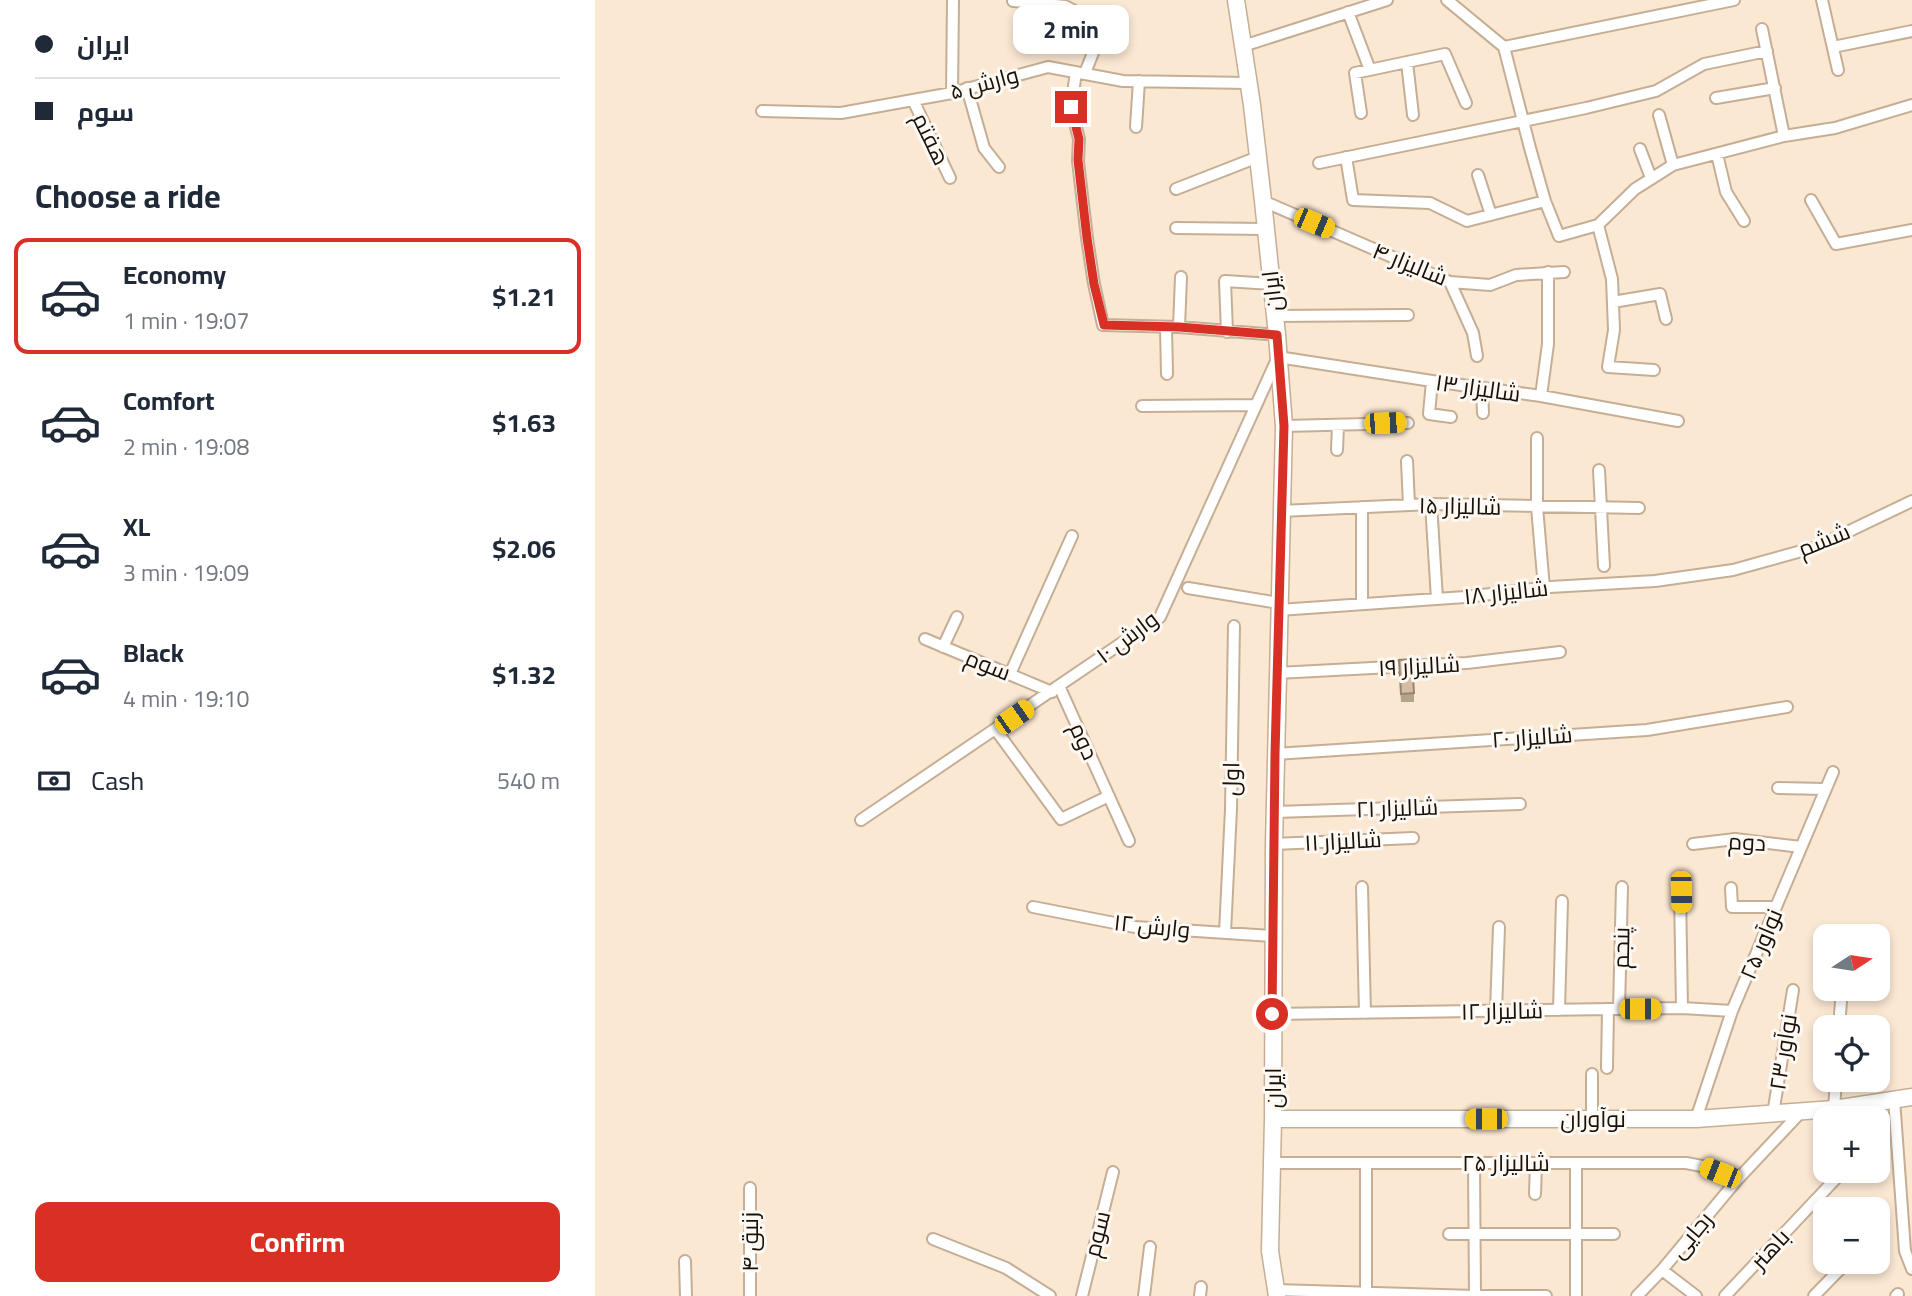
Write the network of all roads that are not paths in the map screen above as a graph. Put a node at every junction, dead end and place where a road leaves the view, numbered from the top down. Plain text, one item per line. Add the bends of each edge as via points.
1 (953, 0) edge
2 (1236, 0) edge
3 (1387, 0) edge
4 (1447, 0) edge
5 (1734, 0) edge
6 (1822, 0) edge
7 (1013, 1) edge
8 (1039, 1) edge
9 (1348, 12) junction
10 (1083, 15) dead end
11 (1104, 25) dead end
12 (1762, 29) dead end
13 (1912, 31) edge
14 (1243, 46) junction
15 (1504, 47) junction
16 (1833, 47) junction
17 (1767, 51) junction
18 (1406, 62) junction
19 (1370, 70) junction
20 (1838, 70) dead end
21 (1080, 73) junction
22 (1139, 81) junction
23 (1248, 83) junction
24 (967, 88) junction
25 (1775, 88) junction
26 (952, 93) junction
27 (1716, 98) dead end
28 (913, 100) junction
29 (1466, 103) dead end
30 (1912, 105) edge
31 (762, 111) dead end
32 (1361, 113) dead end
33 (1413, 115) dead end
34 (1659, 115) dead end
35 (1523, 122) junction
36 (1136, 127) dead end
37 (1784, 136) junction
38 (1640, 149) dead end
39 (1717, 154) junction
40 (1258, 157) junction
41 (1346, 157) junction
42 (1319, 163) dead end
43 (1673, 165) junction
44 (999, 166) dead end
45 (1478, 175) dead end
46 (950, 178) dead end
47 (1651, 178) junction
48 (1176, 189) dead end
49 (1811, 200) dead end
50 (1263, 201) junction
51 (1545, 201) junction
52 (1491, 215) junction
53 (1744, 221) dead end
54 (1598, 225) junction
55 (1176, 228) dead end
56 (1266, 229) junction
57 (1912, 230) edge
58 (1548, 272) junction
59 (1563, 272) dead end
60 (1181, 277) dead end
61 (1450, 282) junction
62 (1272, 284) junction
63 (1613, 302) junction
64 (1408, 315) dead end
65 (1275, 316) junction
66 (1666, 319) dead end
67 (1179, 327) junction
68 (1165, 328) junction
69 (1227, 332) junction
70 (1277, 335) junction
71 (1477, 356) dead end
72 (1278, 357) junction
73 (1654, 370) dead end
74 (1167, 374) dead end
75 (1432, 381) junction
76 (1482, 388) junction
77 (1541, 396) junction
78 (1256, 405) junction
79 (1142, 406) dead end
80 (1483, 412) dead end
81 (1451, 417) dead end
82 (1678, 421) dead end
83 (1408, 422) dead end
84 (1338, 425) junction
85 (1284, 426) junction
86 (1537, 438) dead end
87 (1337, 450) dead end
88 (1407, 461) dead end
89 (1599, 470) dead end
90 (1912, 500) edge
91 (1431, 504) junction
92 (1409, 505) junction
93 (1362, 507) junction
94 (1537, 507) junction
95 (1602, 508) junction
96 (1639, 508) dead end
97 (1281, 511) junction
98 (1072, 536) dead end
99 (1604, 566) dead end
100 (1733, 570) joint
101 (1188, 588) dead end
102 (1544, 588) junction
103 (1437, 599) junction
104 (1362, 604) junction
105 (1279, 607) junction
106 (957, 617) dead end
107 (1234, 626) dead end
108 (925, 639) dead end
109 (943, 646) junction
110 (1560, 652) dead end
111 (1277, 673) junction
112 (1010, 674) junction
113 (1055, 689) junction
114 (1787, 707) dead end
115 (996, 730) junction
116 (1275, 754) junction
117 (1833, 772) dead end
118 (1778, 788) dead end
119 (1825, 789) junction
120 (1109, 796) junction
121 (1520, 804) dead end
122 (1275, 812) junction
123 (861, 820) dead end
124 (1413, 838) dead end
125 (1129, 841) dead end
126 (1274, 844) junction
127 (1693, 844) dead end
128 (1801, 847) junction
129 (1362, 887) dead end
130 (1622, 887) dead end
131 (1731, 888) dead end
132 (1681, 892) dead end
133 (1562, 901) dead end
134 (1033, 907) dead end
135 (1776, 907) junction
136 (1499, 927) dead end
137 (1225, 933) junction
138 (1273, 936) junction
139 (1793, 990) dead end
140 (1614, 1009) junction
141 (1682, 1009) junction
142 (1559, 1010) junction
143 (1496, 1011) junction
144 (1732, 1011) junction
145 (1365, 1013) junction
146 (1272, 1014) junction
147 (1607, 1068) dead end
148 (1592, 1074) dead end
149 (1912, 1097) edge
150 (1894, 1100) junction
151 (1853, 1106) edge
152 (1813, 1111) edge
153 (1801, 1112) junction
154 (1773, 1114) junction
155 (1273, 1119) junction
156 (1592, 1119) junction
157 (1696, 1119) junction
158 (1271, 1163) junction
159 (1366, 1163) junction
160 (1473, 1163) junction
161 (1536, 1163) junction
162 (1576, 1163) junction
163 (1113, 1172) dead end
164 (1737, 1180) junction
165 (1832, 1183) edge
166 (750, 1188) dead end
167 (1535, 1194) dead end
168 (1576, 1233) junction
169 (1450, 1234) dead end
170 (1475, 1234) junction
171 (1614, 1234) dead end
172 (933, 1239) dead end
173 (1150, 1247) dead end
174 (685, 1261) dead end
175 (1912, 1269) edge
176 (1662, 1270) junction
177 (1835, 1274) edge
178 (1366, 1292) junction
179 (1277, 1293) edge
180 (686, 1296) edge
181 (750, 1296) edge
182 (1050, 1296) edge
183 (1082, 1296) edge
184 (1144, 1296) edge
185 (1475, 1296) edge
186 (1546, 1296) edge
187 (1576, 1296) edge
188 (1637, 1296) edge
189 (1696, 1296) edge
190 (1725, 1296) edge
191 (1814, 1296) edge

1 - 26 street
2 - 14 street, ایران
3 - 9 street
4 - 15 street
5 - 15 street
6 - 16 street
7 - 8 street
8 - 10 street
9 - 14 street
9 - 19 street
11 - 21 street
12 - 17 street
13 - 16 street
14 - 23 street, ایران
15 - 35 street
16 - 20 street
17 - 25 street
17 - 35 street via 1704,64 1656,91
18 - 19 street
18 - 29 street via 1445,54
18 - 33 street
19 - 32 street via 1355,73
21 - 22 street, وارش ۵
21 - 24 street, وارش ۵ via 1048,67
21 - 68 street via 1071,107 1079,139 1087,238 1104,325
22 - 23 street, وارش ۵
22 - 36 street
23 - 40 street, ایران
24 - 26 street, وارش ۵
24 - 44 street via 984,148
25 - 27 street
25 - 37 street
26 - 28 street, وارش ۵
28 - 31 street, وارش ۵ via 841,113
28 - 46 street, هفتم
30 - 37 street via 1835,128
34 - 43 street
35 - 41 street
35 - 51 street
37 - 39 street
38 - 47 street
39 - 43 street
39 - 53 street via 1726,192
40 - 48 street
40 - 50 street, ایران
41 - 42 street
41 - 52 street via 1353,200 1430,203 1467,221
43 - 47 street
45 - 52 street
47 - 54 street
49 - 57 street via 1836,244
50 - 56 street, ایران
50 - 61 street, شالیزار ۴
51 - 52 street
51 - 54 street via 1559,236
54 - 63 street
55 - 56 street
56 - 62 street, ایران
58 - 59 street, شالیزار ۴
58 - 61 street, شالیزار ۴ via 1516,275 1490,285
58 - 77 street via 1548,344
60 - 67 street
61 - 71 street via 1473,333
62 - 65 street, ایران
62 - 69 street via 1225,281
63 - 66 street via 1660,294
63 - 73 street via 1608,366
64 - 65 street
65 - 70 street, ایران
67 - 68 street
67 - 69 street
68 - 74 street
69 - 70 street
70 - 72 street, ایران
72 - 75 street, شالیزار ۱۳
72 - 78 street, وارش ۱۰
72 - 85 street, ایران
75 - 76 street, شالیزار ۱۳
75 - 81 street via 1429,414
76 - 77 street, شالیزار ۱۳
76 - 80 street
77 - 82 street, شالیزار ۱۳
78 - 79 street
78 - 113 street, وارش ۱۰ via 1160,617
83 - 84 street
84 - 85 street
84 - 87 street
85 - 97 street, ایران
86 - 94 street
88 - 92 street
89 - 95 street
90 - 100 street, ششم via 1816,547
91 - 92 street, شالیزار ۱۵
91 - 94 street, شالیزار ۱۵
91 - 103 street
92 - 93 street, شالیزار ۱۵
93 - 97 street, شالیزار ۱۵
93 - 104 street
94 - 95 street, شالیزار ۱۵
94 - 102 street
95 - 96 street, شالیزار ۱۵
95 - 99 street
97 - 105 street, ایران
98 - 112 street
100 - 102 street, شالیزار ۱۸ via 1655,581
101 - 105 street, شالیزار ۱۸
102 - 103 street, شالیزار ۱۸
103 - 104 street, شالیزار ۱۸
104 - 105 street, شالیزار ۱۸
105 - 111 street, ایران
106 - 109 street
107 - 137 street, اول
108 - 109 street, سوم
109 - 112 street, سوم
110 - 111 street, شالیزار ۱۹ via 1467,663
111 - 116 street, ایران
112 - 113 street, سوم
113 - 115 street, وارش ۱۰
113 - 120 street, دوم
114 - 116 street, شالیزار ۲۰ via 1647,730
115 - 120 street via 1061,819
115 - 123 street, وارش ۱۰
116 - 122 street, ایران
117 - 119 street, نوآور ۲۵
118 - 119 street
119 - 128 street, نوآور ۲۵
120 - 125 street, دوم
121 - 122 street, شالیزار ۲۱
122 - 126 street, ایران
124 - 126 street, شالیزار ۱۱
126 - 138 street, ایران
127 - 128 street, دوم via 1735,839
128 - 135 street, نوآور ۲۵
129 - 145 street
130 - 140 street, پنجم
131 - 135 street via 1732,907
132 - 141 street
133 - 142 street
134 - 137 street, وارش ۱۲ via 1135,927
135 - 144 street, نوآور ۲۵
136 - 143 street
137 - 138 street, وارش ۱۲
138 - 146 street, ایران
139 - 154 street, نوآور ۲۳
140 - 141 street, شالیزار ۱۲
140 - 142 street, شالیزار ۱۲
140 - 147 street, پنجم
141 - 144 street, شالیزار ۱۲
142 - 143 street, شالیزار ۱۲
143 - 145 street, شالیزار ۱۲
144 - 157 street, نوآور ۲۵
145 - 146 street, شالیزار ۱۲
146 - 155 street, ایران
148 - 156 street
149 - 150 street, نوآوران
150 - 151 street, نوآوران
150 - 175 street via 1905,1251
152 - 153 street, نوآوران
153 - 154 street, نوآوران
153 - 164 street, رجایی
154 - 157 street, نوآوران
155 - 156 street, نوآوران
155 - 158 street, ایران
156 - 157 street, نوآوران
158 - 159 street, شالیزار ۲۵
158 - 179 street, ایران via 1270,1251
159 - 160 street, شالیزار ۲۵
159 - 178 street
160 - 161 street, شالیزار ۲۵
160 - 170 street
161 - 162 street, شالیزار ۲۵
161 - 167 street
162 - 164 street, شالیزار ۲۵ via 1686,1163
162 - 168 street
163 - 183 street, سوم
164 - 176 street, رجایی
165 - 190 street, باهنر
166 - 181 street, زنبق ۴
168 - 170 street
168 - 171 street
168 - 187 street
169 - 170 street
170 - 185 street
172 - 182 street via 1006,1268
173 - 184 street
174 - 180 street
176 - 188 street, رجایی
176 - 189 street
177 - 191 street
178 - 179 street
178 - 185 street
185 - 186 street

